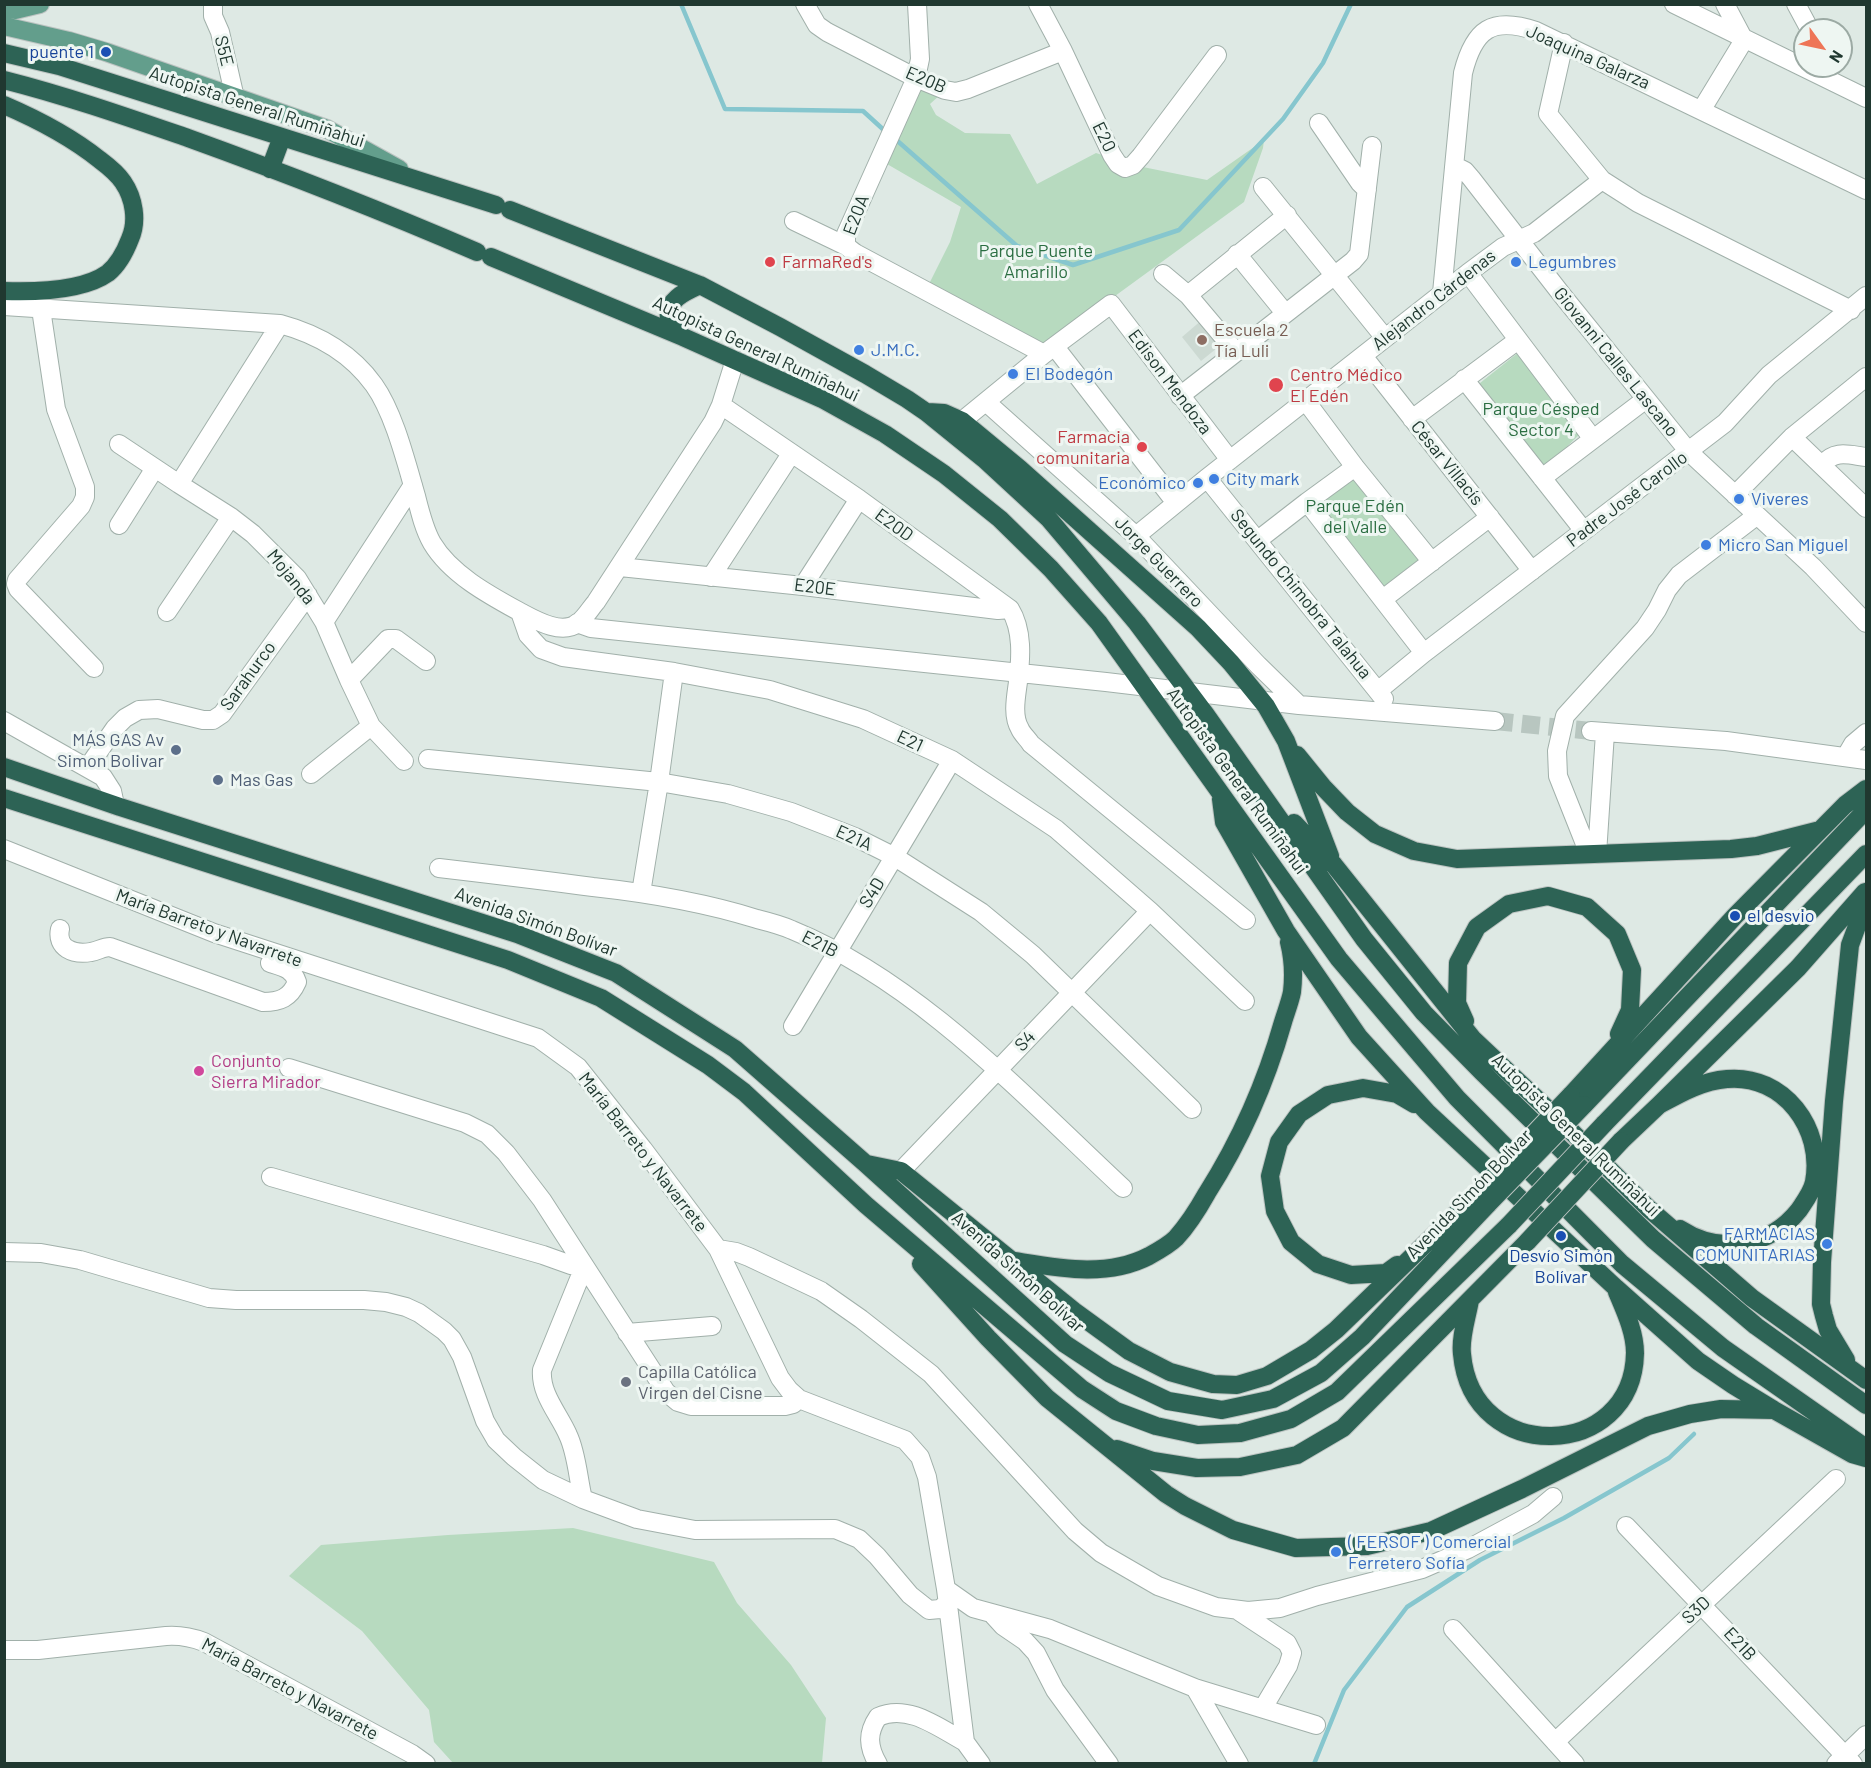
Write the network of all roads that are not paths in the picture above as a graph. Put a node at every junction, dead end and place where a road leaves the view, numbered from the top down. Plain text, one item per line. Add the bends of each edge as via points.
1 (40, 4) edge
2 (213, 4) edge
3 (805, 4) edge
4 (917, 4) edge
5 (1038, 4) edge
6 (1674, 4) edge
7 (1725, 4) edge
8 (1796, 4) edge
9 (4, 8) edge
10 (1804, 18) edge
11 (4, 26) edge
12 (1744, 40) junction
13 (1564, 43) junction
14 (1063, 51) junction
15 (4, 53) edge
16 (1217, 55) dead end
17 (1837, 78) edge
18 (4, 80) edge
19 (915, 80) junction
20 (1840, 84) junction
21 (235, 98) junction
22 (1866, 98) edge
23 (4, 105) edge
24 (1702, 110) junction
25 (1319, 123) dead end
26 (282, 137) junction
27 (1372, 146) dead end
28 (1455, 166) junction
29 (270, 169) junction
30 (1602, 180) junction
31 (421, 182) junction
32 (1263, 187) dead end
33 (1367, 190) junction
34 (1866, 190) edge
35 (1287, 215) junction
36 (794, 221) dead end
37 (1519, 239) junction
38 (846, 246) junction
39 (1237, 254) junction
40 (1467, 273) junction
41 (1163, 274) dead end
42 (1335, 274) junction
43 (700, 285) junction
44 (1442, 293) junction
45 (1188, 295) junction
46 (1866, 296) edge
47 (7, 301) edge
48 (41, 309) junction
49 (1851, 310) junction
50 (1285, 313) junction
51 (280, 324) junction
52 (683, 337) junction
53 (1386, 338) junction
54 (1518, 339) junction
55 (1049, 351) junction
56 (1236, 352) junction
57 (1363, 356) junction
58 (735, 360) junction
59 (1866, 377) edge
60 (1464, 379) junction
61 (1180, 396) junction
62 (1646, 399) junction
63 (1305, 400) junction
64 (986, 402) junction
65 (721, 405) junction
66 (926, 412) junction
67 (1412, 419) junction
68 (962, 421) junction
69 (1792, 437) junction
70 (1593, 439) junction
71 (119, 444) dead end
72 (1689, 452) junction
73 (791, 454) junction
74 (1866, 457) edge
75 (1230, 460) junction
76 (1822, 465) junction
77 (1355, 467) junction
78 (155, 468) junction
79 (1207, 478) junction
80 (1542, 478) junction
81 (179, 484) junction
82 (413, 485) junction
83 (1735, 495) junction
84 (859, 499) junction
85 (1307, 502) junction
86 (1176, 503) junction
87 (1866, 508) edge
88 (1756, 516) junction
89 (231, 517) junction
90 (1490, 517) junction
91 (119, 525) dead end
92 (1584, 531) junction
93 (1136, 536) junction
94 (1258, 540) junction
95 (1432, 562) junction
96 (620, 567) junction
97 (1532, 571) junction
98 (711, 577) junction
99 (803, 586) junction
100 (308, 595) junction
101 (1383, 599) junction
102 (1010, 609) junction
103 (167, 612) dead end
104 (520, 612) junction
105 (324, 622) junction
106 (1866, 622) edge
107 (577, 623) junction
108 (1424, 653) junction
109 (426, 660) dead end
110 (94, 668) dead end
111 (674, 672) junction
112 (1019, 674) junction
113 (349, 680) junction
114 (1379, 690) junction
115 (1298, 705) junction
116 (1391, 711) junction
117 (4, 721) edge
118 (1496, 721) tunnel mouth
119 (371, 726) junction
120 (1866, 733) edge
121 (1286, 741) junction
122 (1846, 756) junction
123 (428, 759) dead end
124 (952, 760) junction
125 (1866, 760) edge
126 (404, 761) dead end
127 (4, 767) edge
128 (88, 767) junction
129 (311, 774) dead end
130 (1251, 778) junction
131 (659, 783) junction
132 (1866, 789) edge
133 (1220, 794) junction
134 (4, 798) edge
135 (115, 805) junction
136 (1866, 810) edge
137 (1820, 830) junction
138 (4, 849) edge
139 (1593, 854) junction
140 (1866, 854) edge
141 (895, 857) junction
142 (1334, 865) junction
143 (439, 868) dead end
144 (1866, 891) edge
145 (641, 893) junction
146 (1866, 902) edge
147 (1150, 911) junction
148 (1246, 920) dead end
149 (60, 928) dead end
150 (1286, 931) junction
151 (214, 933) junction
152 (838, 952) junction
153 (1071, 993) junction
154 (1245, 1001) dead end
155 (793, 1026) dead end
156 (1473, 1039) junction
157 (1613, 1048) junction
158 (289, 1068) dead end
159 (997, 1070) junction
160 (1577, 1100) junction
161 (1659, 1105) junction
162 (1192, 1109) dead end
163 (1427, 1112) junction
164 (867, 1164) junction
165 (901, 1171) junction
166 (271, 1177) dead end
167 (1123, 1188) dead end
168 (1483, 1199) junction
169 (866, 1204) junction
170 (1648, 1208) junction
171 (718, 1249) junction
172 (4, 1252) edge
173 (1416, 1252) junction
174 (1012, 1260) junction
175 (584, 1267) junction
176 (1616, 1288) junction
177 (1470, 1300) junction
178 (712, 1326) dead end
179 (627, 1333) junction
180 (1852, 1369) junction
181 (1866, 1380) edge
182 (799, 1399) junction
183 (1866, 1405) edge
184 (1774, 1410) junction
185 (1104, 1445) junction
186 (1866, 1448) edge
187 (1866, 1458) edge
188 (1836, 1479) dead end
189 (1553, 1497) dead end
190 (583, 1499) junction
191 (1626, 1526) dead end
192 (946, 1596) junction
193 (1702, 1604) junction
194 (1235, 1609) junction
195 (992, 1614) junction
196 (1454, 1629) dead end
197 (4, 1650) edge
198 (1195, 1688) junction
199 (1263, 1708) junction
200 (1316, 1725) dead end
201 (1866, 1735) edge
202 (965, 1742) junction
203 (1555, 1742) junction
204 (1845, 1761) edge
205 (426, 1764) edge
206 (878, 1764) edge
207 (981, 1764) edge
208 (1109, 1764) edge
209 (1239, 1764) edge
210 (1575, 1764) edge

1 - 9 main road via 15,10
2 - 21 street, S5E
3 - 19 street, E20B via 817,25 827,32
4 - 19 street, E20A via 920,59
5 - 14 street, E20
6 - 12 street
7 - 12 street
8 - 10 street
11 - 21 main road via 69,40
12 - 20 street
12 - 24 street
13 - 24 street, Joaquina Galarza
13 - 28 street, Joaquina Galarza via 1513,24 1495,26 1481,35 1471,49 1463,73
13 - 30 street via 1548,114
14 - 16 street, E20 via 1112,154 1125,168 1141,156
14 - 19 street, E20B via 956,92
15 - 26 highway, Autopista General Rumiñahui via 59,66
17 - 20 street
18 - 29 highway, Autopista General Rumiñahui via 52,92
19 - 38 street, E20A via 846,234
20 - 22 street
21 - 31 main road via 327,129
23 - 47 highway via 51,126 114,170 132,201 135,218 122,258 107,273 86,283
24 - 34 street, Joaquina Galarza
25 - 33 street
26 - 29 highway
26 - 31 highway, Autopista General Rumiñahui
27 - 33 street
28 - 37 street, Giovanni Calles Lascano via 1472,178
28 - 44 street, Joaquina Galarza
29 - 52 highway, Autopista General Rumiñahui
30 - 37 street, Alejandro Cárdenas via 1534,233
30 - 49 street via 1638,203
31 - 43 highway, Autopista General Rumiñahui via 503,208
32 - 35 street
33 - 42 street via 1359,254
35 - 39 street
35 - 42 street
36 - 38 street
37 - 40 street, Alejandro Cárdenas
37 - 62 street, Giovanni Calles Lascano
38 - 55 street, E20A
39 - 45 street
39 - 50 street
40 - 44 street, Alejandro Cárdenas
40 - 54 street
41 - 45 street
42 - 50 street
42 - 53 street
43 - 52 highway via 683,292 670,308 672,325
43 - 66 highway, Autopista General Rumiñahui via 834,356
44 - 53 street, Alejandro Cárdenas
45 - 56 street
46 - 49 street, Padre José Carollo
47 - 48 street
48 - 51 street
48 - 110 street via 56,410 85,487 85,497 16,584
49 - 72 street, Padre José Carollo via 1769,375 1725,423
50 - 56 street
51 - 81 street
51 - 82 street via 332,346 364,372 384,402
52 - 58 highway, Autopista General Rumiñahui
53 - 57 street, Alejandro Cárdenas
54 - 60 street
54 - 70 street
55 - 61 street, Edison Mendoza via 1111,304
55 - 64 street
55 - 86 street
56 - 61 street
57 - 63 street, Alejandro Cárdenas
57 - 67 street, César Villacís
58 - 65 street
58 - 133 highway, Autopista General Rumiñahui via 822,399 885,434 1000,519 1052,569 1099,623
59 - 69 street
60 - 67 street
60 - 80 street
61 - 75 street, Edison Mendoza
62 - 70 street
62 - 72 street, Giovanni Calles Lascano
63 - 75 street, Alejandro Cárdenas
63 - 77 street
64 - 68 street
64 - 93 street, Jorge Guerrero
65 - 73 street, E20D
65 - 96 street
66 - 68 highway via 945,413
66 - 130 highway, Autopista General Rumiñahui via 1049,519 1137,623
67 - 90 street, César Villacís
68 - 121 highway via 1198,628 1266,706
69 - 76 street
69 - 83 street
70 - 80 street
71 - 78 street, Mojanda
72 - 83 street, Giovanni Calles Lascano
72 - 92 street, Padre José Carollo
73 - 84 street, E20D
73 - 98 street
74 - 76 street via 1837,454
75 - 79 street, Alejandro Cárdenas
76 - 87 street
77 - 85 street
77 - 95 street
78 - 81 street, Mojanda
78 - 91 street
79 - 86 street, Alejandro Cárdenas
79 - 94 street, Segundo Chimobra Talahua
80 - 92 street
81 - 89 street, Mojanda
82 - 104 street via 433,544 464,578
82 - 105 street
83 - 88 street, Giovanni Calles Lascano
84 - 99 street
84 - 102 street, E20D
85 - 94 street
85 - 101 street
86 - 93 street, Alejandro Cárdenas
88 - 106 street, Giovanni Calles Lascano
88 - 139 street via 1679,575 1645,628 1565,716 1557,751 1558,776
89 - 100 street, Mojanda via 297,578
89 - 103 street
90 - 95 street
90 - 97 street, César Villacís
92 - 97 street, Padre José Carollo
93 - 115 street, Jorge Guerrero
94 - 114 street, Segundo Chimobra Talahua
95 - 101 street
96 - 98 street, E20E
96 - 107 street
97 - 108 street, Padre José Carollo
98 - 99 street, E20E
99 - 102 street, E20E
100 - 105 street, Mojanda
100 - 128 street, Sarahurco via 222,714 213,720 203,720 158,709 139,710 115,728
101 - 108 street
102 - 112 street via 1020,631
104 - 107 street via 545,625 567,627
104 - 111 street, E21 via 528,635 541,649 563,657
105 - 113 street, Mojanda
107 - 112 street
108 - 114 street, Padre José Carollo
109 - 113 street via 396,639 388,639
111 - 124 street, E21 via 770,690 863,719
111 - 131 street
112 - 115 street
112 - 148 street via 1015,708 1019,728 1031,744
113 - 119 street, Mojanda
114 - 116 street, Segundo Chimobra Talahua
115 - 116 street
116 - 118 street
117 - 128 street
119 - 126 street, Mojanda
119 - 129 street
120 - 122 street
121 - 139 highway via 1347,812 1376,834 1414,851 1457,859
121 - 142 highway
122 - 125 street
122 - 139 street via 1726,741 1598,732
123 - 131 street, E21A
124 - 141 street, S4D
124 - 147 street, E21 via 1056,829
127 - 135 highway, Avenida Simón Bolívar
128 - 135 street via 103,777 112,790
130 - 142 highway
130 - 183 highway, Autopista General Rumiñahui via 1364,939 1424,1012 1482,1072 1653,1239 1756,1326
131 - 141 street, E21A via 728,794 791,812
131 - 145 street
132 - 137 highway
133 - 150 highway via 1224,822
133 - 186 highway, Autopista General Rumiñahui via 1339,959 1457,1098 1622,1264 1723,1348
134 - 169 highway via 508,960 601,998 744,1092
135 - 164 highway, Avenida Simón Bolívar via 517,934 616,973 735,1049
136 - 160 highway
137 - 139 highway via 1731,849
137 - 157 highway
138 - 151 street, María Barreto y Navarrete
140 - 169 highway, bridge via 1509,1225 1338,1392 1292,1419 1240,1433 1198,1435 1156,1426 1116,1411 1082,1389
141 - 152 street, S4D
141 - 153 street, E21A via 981,912
142 - 156 highway
143 - 145 street, E21B
144 - 161 highway via 1798,968
145 - 152 street, E21B via 719,907 791,929
146 - 180 highway via 1850,945 1821,1262 1821,1304 1826,1323
147 - 153 street, S4
147 - 154 street, E21
149 - 151 street via 63,946 70,952 88,953 110,947 263,1002 275,1002 293,991 297,982 288,968 216,946 212,940
150 - 163 highway via 1359,1037
150 - 174 highway via 1293,959 1292,992 1274,1056 1222,1170 1185,1227 1174,1240 1148,1257 1119,1266 1086,1270
151 - 171 street, María Barreto y Navarrete via 538,1038 578,1067
152 - 155 street, S4D
152 - 159 street, E21B via 918,1004
153 - 159 street, S4
153 - 162 street, E21A
156 - 157 highway via 1457,1003 1458,963 1477,927 1509,904 1548,896 1587,907 1617,933 1632,970 1629,1010
156 - 170 highway
157 - 160 highway
158 - 175 street via 487,1134 542,1200
159 - 165 street, S4
159 - 167 street, E21B
160 - 168 highway, bridge
161 - 170 highway via 1694,1086 1727,1079 1746,1080 1777,1092 1792,1103 1809,1130 1814,1144 1814,1183 1797,1212 1758,1241 1726,1244 1690,1236
161 - 177 highway, bridge
163 - 173 highway via 1397,1094 1363,1088 1328,1095 1299,1114 1279,1142 1270,1176 1275,1211 1291,1242 1318,1264 1351,1275 1386,1273
163 - 176 highway
164 - 165 highway
164 - 168 highway, Avenida Simón Bolívar via 1065,1344 1109,1373 1168,1401 1222,1410 1273,1399 1321,1373 1362,1337
165 - 174 highway
166 - 175 street
168 - 173 highway
169 - 185 highway via 1047,1398
170 - 180 highway via 1752,1298
171 - 182 street, María Barreto y Navarrete via 780,1378
171 - 194 street via 749,1257 820,1291 931,1374 1101,1553 1158,1587 1216,1607
172 - 190 street via 80,1260 209,1298 364,1300 419,1312 452,1339 496,1440 543,1480
173 - 174 highway via 1311,1350 1267,1376 1237,1385 1213,1384 1170,1372 1129,1351
175 - 179 street
175 - 190 street via 541,1380 569,1435
176 - 177 highway via 1635,1352 1625,1390 1603,1419 1582,1431 1552,1437 1515,1431 1501,1424 1478,1401 1462,1354
176 - 184 highway via 1698,1361
177 - 185 highway via 1343,1428 1297,1455 1240,1467 1197,1468 1153,1461
178 - 179 street
179 - 182 street via 666,1392 678,1402 692,1406 785,1406
180 - 181 highway
182 - 192 street, María Barreto y Navarrete via 905,1440 920,1457 927,1476
184 - 185 highway via 1720,1408 1648,1426 1431,1531 1367,1546 1296,1548 1233,1530 1166,1494
184 - 187 highway
188 - 193 street, S3D
189 - 194 street via 1533,1514 1422,1569 1280,1608
190 - 192 street via 637,1519 695,1530 835,1529 859,1539 929,1611 940,1609
191 - 193 street, E21B
192 - 195 street
192 - 202 street, María Barreto y Navarrete
193 - 203 street, S3D
193 - 204 street, E21B
194 - 199 street via 1287,1644 1292,1653
195 - 198 street via 1050,1629
195 - 208 street via 1036,1653 1056,1690
196 - 203 street
197 - 205 street, María Barreto y Navarrete via 180,1635 192,1638
198 - 199 street
198 - 209 street
199 - 200 street
201 - 204 street
202 - 206 street via 914,1715 887,1713 878,1717 869,1736
202 - 207 street, María Barreto y Navarrete
203 - 210 street

